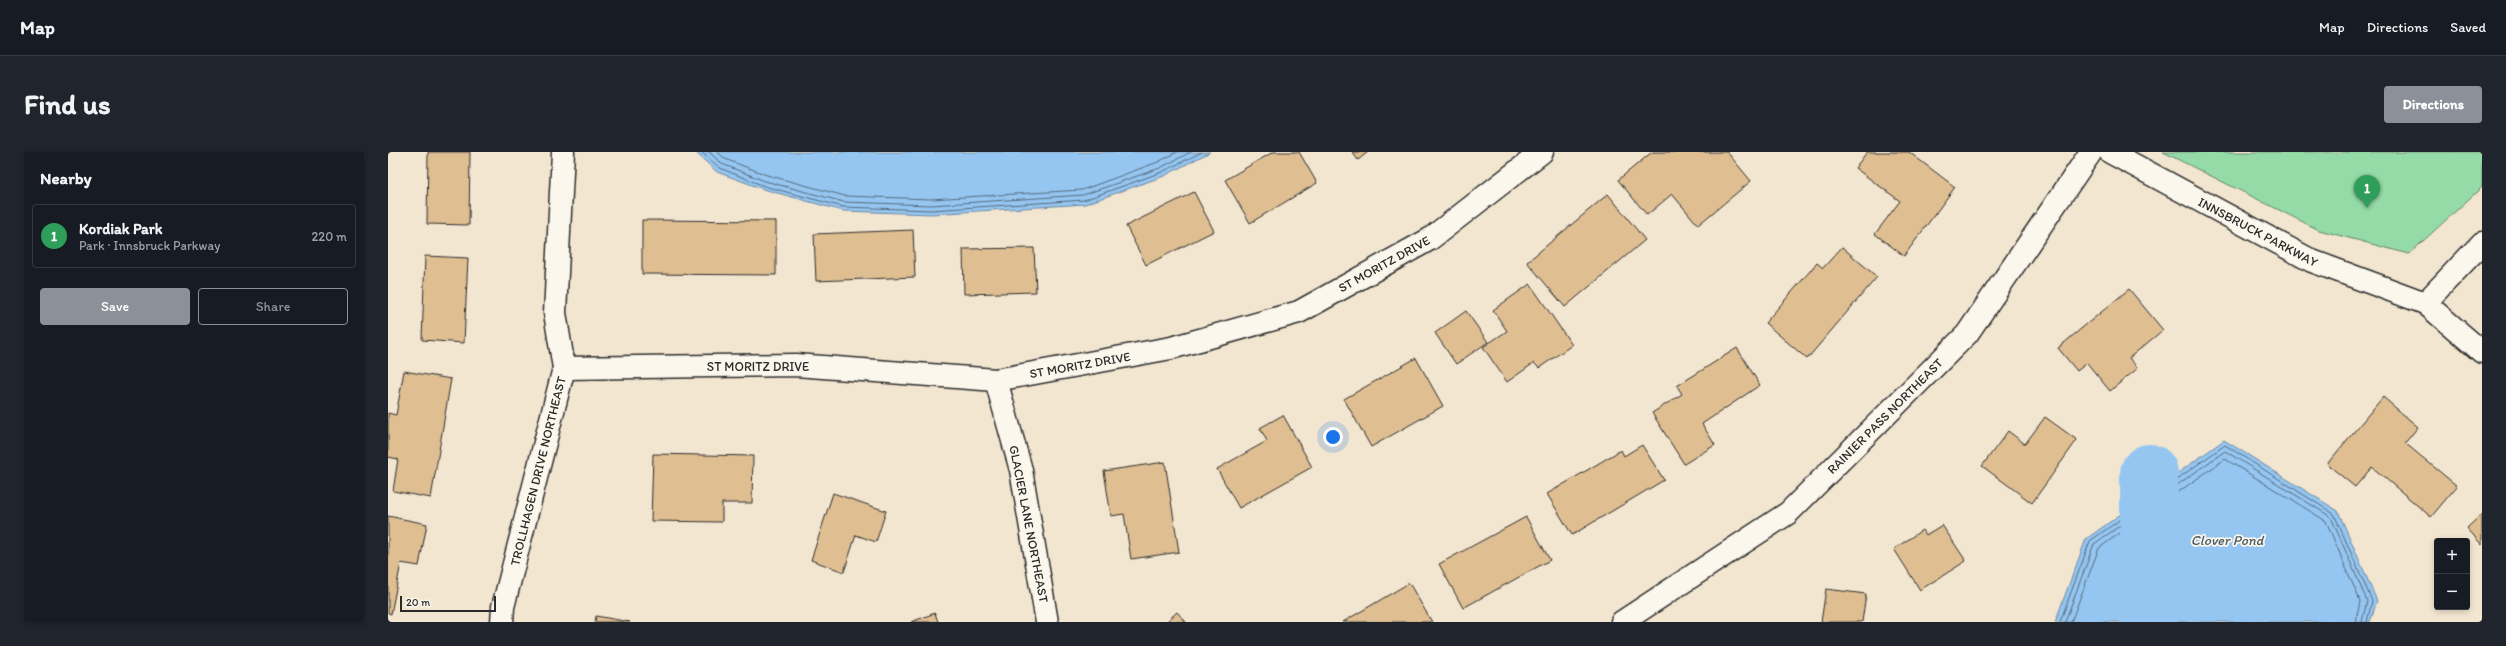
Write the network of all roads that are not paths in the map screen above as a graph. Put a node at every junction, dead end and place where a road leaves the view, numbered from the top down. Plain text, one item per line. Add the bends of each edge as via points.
1 (563, 152) edge
2 (1542, 152) edge
3 (2091, 152) edge
4 (2110, 152) edge
5 (2482, 243) edge
6 (2425, 303) junction
7 (2482, 352) edge
8 (564, 368) junction
9 (996, 380) junction
10 (502, 622) edge
11 (1047, 622) edge
12 (1622, 622) edge

1 - 8 street, TROLLHAGEN DRIVE NORTHEAST via 555,312
2 - 9 street, ST MORITZ DRIVE via 1430,239 1299,312 1171,348
3 - 12 street, RAINIER PASS NORTHEAST via 1967,334 1811,491 1788,513
4 - 6 street, INNSBRUCK PARKWAY via 2312,261
5 - 6 street
6 - 7 street
8 - 9 street, ST MORITZ DRIVE via 796,365
8 - 10 street, TROLLHAGEN DRIVE NORTHEAST via 503,607
9 - 11 street, GLACIER LANE NORTHEAST via 1021,470

